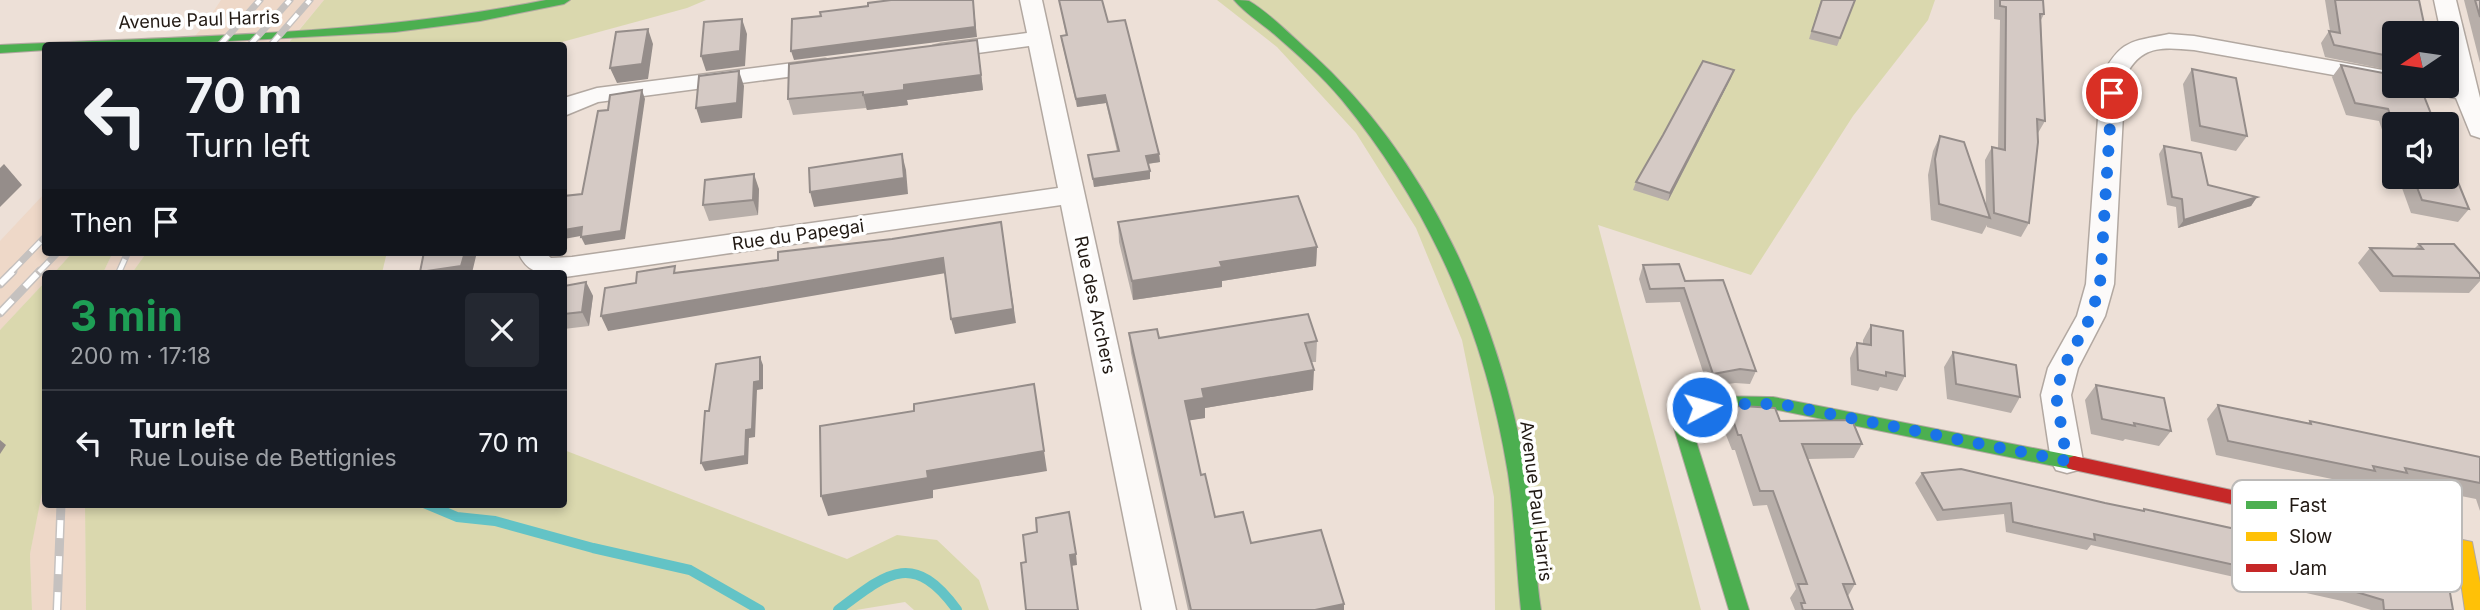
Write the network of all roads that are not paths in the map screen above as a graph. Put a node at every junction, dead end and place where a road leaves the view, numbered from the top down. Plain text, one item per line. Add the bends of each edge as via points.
1 (564, 0) edge
2 (1031, 0) edge
3 (1240, 0) edge
4 (2445, 0) edge
5 (1039, 38) junction
6 (141, 42) edge
7 (42, 46) edge
8 (0, 47) edge
9 (923, 53) edge
10 (841, 64) edge
11 (2382, 77) edge
12 (2459, 91) edge
13 (2466, 92) junction
14 (567, 107) edge
15 (2480, 130) edge
16 (1072, 195) junction
17 (532, 256) edge
18 (2067, 461) junction
19 (2232, 497) edge
20 (2462, 547) edge
21 (1159, 610) edge
22 (1529, 610) edge
23 (1739, 610) edge
24 (2475, 610) edge

1 - 6 main road, Avenue Paul Harris via 465,20 386,29
2 - 5 street, Rue des Archers
3 - 22 main road, Avenue Paul Harris via 1304,51 1354,103 1417,189 1453,256 1482,328 1507,419 1517,473
4 - 13 street
5 - 9 street
5 - 16 street, Rue des Archers
7 - 8 main road, Avenue Paul Harris
10 - 14 street via 597,95
11 - 18 street via 2182,41 2141,46 2123,56 2113,77 2100,284 2056,395
12 - 13 street
13 - 15 street
16 - 17 street, Rue du Papegai via 579,267 542,266
16 - 21 street, Rue des Archers
18 - 19 main road
18 - 23 main road via 1780,404 1702,407 1685,420 1683,428
20 - 24 main road

